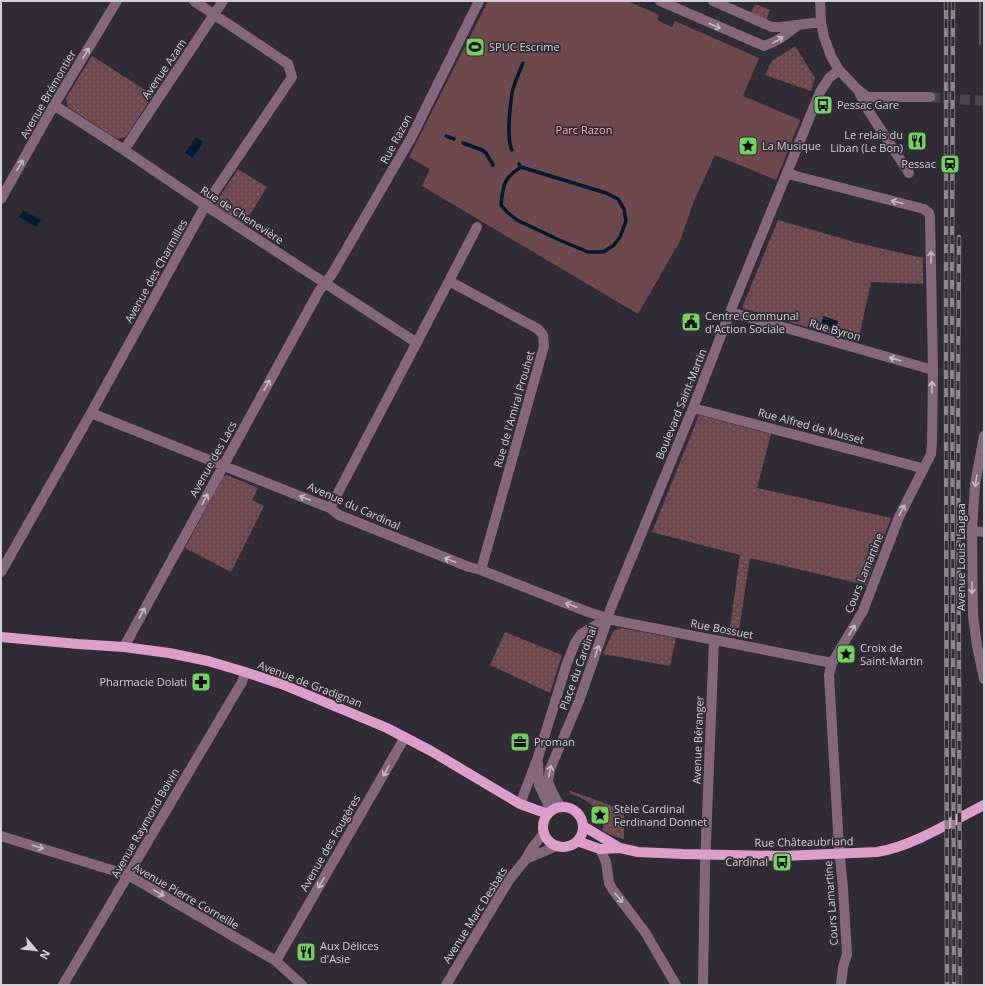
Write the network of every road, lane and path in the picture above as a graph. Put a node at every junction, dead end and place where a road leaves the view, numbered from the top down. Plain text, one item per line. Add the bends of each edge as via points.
1 (117, 1) edge
2 (194, 1) edge
3 (223, 1) edge
4 (479, 1) edge
5 (660, 1) edge
6 (713, 1) edge
7 (820, 1) edge
8 (214, 15) junction
9 (822, 22) junction
10 (798, 26) junction
11 (839, 70) junction
12 (857, 89) junction
13 (930, 97) tunnel mouth
14 (54, 105) junction
15 (124, 150) junction
16 (788, 173) junction
17 (909, 173) dead end
18 (1, 199) edge
19 (205, 206) junction
20 (477, 227) dead end
21 (449, 281) junction
22 (325, 284) junction
23 (730, 312) junction
24 (417, 343) junction
25 (933, 370) junction
26 (693, 408) junction
27 (91, 413) junction
28 (984, 436) edge
29 (223, 466) junction
30 (923, 470) junction
31 (330, 508) junction
32 (972, 531) junction
33 (984, 532) edge
34 (481, 570) junction
35 (1, 572) edge
36 (608, 618) junction
37 (1, 637) edge
38 (714, 640) junction
39 (124, 647) junction
40 (832, 663) junction
41 (245, 672) junction
42 (984, 679) edge
43 (405, 737) junction
44 (538, 757) junction
45 (520, 804) junction
46 (983, 806) edge
47 (561, 807) junction
48 (547, 820) junction
49 (583, 826) junction
50 (1, 836) edge
51 (577, 841) junction
52 (557, 846) junction
53 (600, 848) junction
54 (620, 848) junction
55 (839, 853) junction
56 (706, 855) junction
57 (526, 859) junction
58 (128, 875) junction
59 (276, 961) junction
60 (63, 985) edge
61 (302, 985) edge
62 (446, 985) edge
63 (676, 985) edge
64 (703, 985) edge
65 (841, 985) edge

14 -> 1 street, Avenue Brémontier
2 - 8 street
3 - 8 street, Avenue Azam
4 - 22 street, Rue Razon via 407,144
5 -> 10 street via 764,46
6 - 10 street via 772,27
7 - 9 street
8 - 15 street, Avenue Azam
8 - 19 street, Avenue des Charmilles via 288,64 292,77
9 - 10 street
9 - 11 street via 824,37
11 - 12 street
11 - 16 street, Boulevard Saint-Martin via 829,78 820,92
12 - 13 street via 867,97
12 - 17 street
14 - 15 street, Rue de Chenevière
18 -> 14 street, Avenue Brémontier
15 - 19 street, Rue de Chenevière
16 - 23 street, Boulevard Saint-Martin
25 -> 16 street, Cours Lamartine via 929,213 922,208
19 - 22 street, Rue de Chenevière
19 - 27 street, Avenue des Charmilles
20 - 21 street
21 - 24 street
21 - 34 street, Rue de l'Amiral Prouhet via 538,329 543,335 544,346
22 - 24 street, Rue de Chenevière
29 -> 22 street, Avenue des Lacs
25 -> 23 street, Rue Byron
23 - 26 street, Boulevard Saint-Martin
24 - 31 street
30 -> 25 street, Cours Lamartine via 931,454
26 - 30 street, Rue Alfred de Musset
26 - 36 street, Boulevard Saint-Martin
27 - 29 street, Avenue du Cardinal
27 - 35 street, Avenue des Charmilles
28 -> 32 street, Avenue Louis Laugaa via 975,484
31 -> 29 street, Avenue du Cardinal
39 -> 29 street, Avenue des Lacs
40 -> 30 street, Cours Lamartine via 863,611 899,517
34 -> 31 street, Avenue du Cardinal via 345,517
32 - 33 street
32 -> 42 street, Avenue Louis Laugaa via 973,615
36 -> 34 street, Avenue du Cardinal
36 - 38 street, Rue Bossuet
36 - 44 street, Place du Cardinal via 581,634 575,643
47 -> 36 street, Place du Cardinal via 548,782 550,769 579,701
37 - 39 main road, Avenue de Gradignan
38 - 40 street, Rue Bossuet
38 - 56 street, Avenue Béranger
39 - 41 main road, Avenue de Gradignan via 208,661
40 - 55 street, Cours Lamartine via 829,675
41 - 43 main road, Avenue de Gradignan via 284,685
41 - 58 street, Avenue Raymond Boivin via 242,682
43 - 45 main road, Avenue de Gradignan
43 -> 59 street, Avenue des Fougères
44 - 45 street, Place du Cardinal
44 - 48 street, Place du Cardinal via 539,785
45 - 48 main road, Avenue de Gradignan via 532,814
46 - 55 main road, Rue Châteaubriand via 902,846 877,852
47 - 48 main road
47 - 49 main road via 576,812
48 - 52 main road via 549,841
48 - 57 street, Avenue Marc Desbats
49 - 51 main road
49 - 54 main road, Rue Châteaubriand
50 -> 58 street, Avenue Pierre Corneille
51 - 52 main road via 568,846
51 - 53 main road, Rue Châteaubriand
52 - 57 street, Avenue Marc Desbats
53 - 54 main road, Rue Châteaubriand
53 -> 63 street via 606,862 609,883 645,932
54 - 56 main road, Rue Châteaubriand via 638,852
55 - 56 main road, Rue Châteaubriand via 782,856
55 - 65 street, Cours Lamartine via 847,954
56 - 64 street, Avenue Béranger
57 - 62 street, Avenue Marc Desbats via 509,880
58 -> 59 street, Avenue Pierre Corneille
58 - 60 street, Avenue Raymond Boivin
59 - 61 street, Avenue Pierre Corneille

